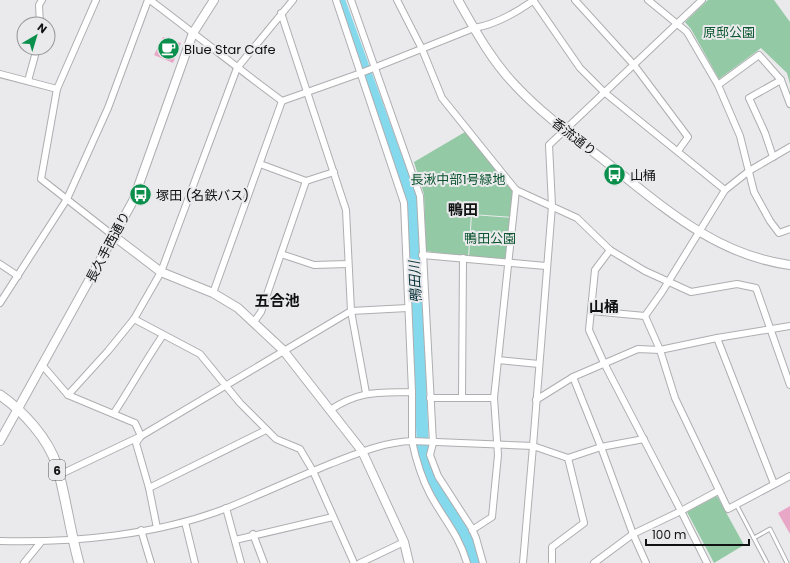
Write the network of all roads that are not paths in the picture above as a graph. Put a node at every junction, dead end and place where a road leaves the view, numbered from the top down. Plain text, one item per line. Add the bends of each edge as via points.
1 (42, 0) edge
2 (96, 0) edge
3 (149, 0) edge
4 (214, 0) edge
5 (293, 0) edge
6 (336, 0) edge
7 (351, 0) edge
8 (397, 0) edge
9 (458, 0) edge
10 (533, 0) edge
11 (575, 0) edge
12 (648, 0) edge
13 (702, 0) edge
14 (281, 13) junction
15 (40, 16) edge
16 (678, 23) junction
17 (474, 28) junction
18 (193, 32) junction
19 (422, 49) junction
20 (35, 56) edge
21 (634, 65) junction
22 (375, 67) junction
23 (237, 68) junction
24 (361, 73) junction
25 (0, 74) edge
26 (781, 80) junction
27 (28, 81) junction
28 (718, 85) junction
29 (56, 88) junction
30 (307, 92) junction
31 (604, 92) junction
32 (282, 101) junction
33 (790, 104) edge
34 (565, 130) junction
35 (789, 150) edge
36 (678, 151) junction
37 (773, 157) junction
38 (260, 164) junction
39 (749, 171) junction
40 (334, 172) junction
41 (306, 180) junction
42 (516, 190) junction
43 (725, 190) junction
44 (67, 199) junction
45 (552, 206) junction
46 (790, 229) edge
47 (698, 231) junction
48 (115, 237) junction
49 (610, 250) junction
50 (282, 254) junction
51 (422, 255) junction
52 (463, 258) junction
53 (507, 262) junction
54 (0, 264) edge
55 (348, 264) junction
56 (790, 265) edge
57 (546, 266) junction
58 (161, 272) junction
59 (18, 276) junction
60 (669, 281) junction
61 (213, 293) junction
62 (0, 303) edge
63 (408, 308) junction
64 (351, 311) junction
65 (591, 311) junction
66 (645, 316) junction
67 (134, 319) junction
68 (254, 322) junction
69 (790, 326) edge
70 (770, 330) junction
71 (164, 335) junction
72 (717, 338) junction
73 (283, 350) junction
74 (660, 350) junction
75 (498, 360) junction
76 (604, 363) junction
77 (539, 364) junction
78 (43, 366) junction
79 (573, 377) junction
80 (226, 384) junction
81 (790, 385) edge
82 (412, 392) junction
83 (366, 393) junction
84 (0, 394) edge
85 (68, 395) junction
86 (430, 398) junction
87 (462, 398) junction
88 (494, 398) junction
89 (536, 400) junction
90 (17, 410) junction
91 (330, 410) junction
92 (114, 413) junction
93 (266, 430) junction
94 (141, 436) junction
95 (644, 439) junction
96 (0, 440) edge
97 (412, 441) junction
98 (433, 443) junction
99 (496, 445) junction
100 (533, 446) junction
101 (601, 447) junction
102 (362, 451) junction
103 (568, 458) junction
104 (313, 471) junction
105 (59, 475) junction
106 (790, 476) edge
107 (774, 484) junction
108 (149, 488) junction
109 (718, 491) junction
110 (736, 504) junction
111 (226, 508) junction
112 (681, 511) junction
113 (333, 517) junction
114 (185, 522) junction
115 (157, 528) junction
116 (141, 530) junction
117 (472, 530) junction
118 (253, 534) junction
119 (633, 534) junction
120 (754, 538) junction
121 (72, 539) junction
122 (235, 540) junction
123 (0, 541) edge
124 (41, 542) junction
125 (404, 542) junction
126 (24, 563) edge
127 (79, 563) edge
128 (151, 563) edge
129 (195, 563) edge
130 (241, 563) edge
131 (264, 563) edge
132 (354, 563) edge
133 (360, 563) edge
134 (409, 563) edge
135 (467, 563) edge
136 (483, 563) edge
137 (523, 563) edge
138 (552, 563) edge
139 (594, 563) edge
140 (646, 563) edge
141 (707, 563) edge
142 (767, 563) edge
143 (788, 563) edge

1 - 15 street via 39,6
2 - 29 street
3 - 18 street
3 - 44 street via 108,108
4 - 18 street, 長久手西通り
5 - 14 street
6 - 24 street
7 - 22 street
8 - 19 street
9 - 17 street, 香流通り
10 - 17 street via 484,26
10 - 31 street via 580,68
11 - 21 street
12 - 16 street
13 - 16 street
14 - 23 street
14 - 30 street
16 - 21 street
16 - 28 street via 687,32
17 - 19 street
17 - 34 street, 香流通り via 489,54 514,85
18 - 23 street
18 - 48 street, 長久手西通り via 134,201
19 - 22 street
19 - 42 street via 442,98
20 - 27 street
21 - 31 street
21 - 36 street via 688,137
22 - 24 street
22 - 51 street via 420,196
23 - 32 street
23 - 58 street
24 - 30 street
24 - 63 street via 404,203
25 - 27 street
26 - 28 street via 759,55
26 - 33 street
26 - 37 street via 749,98
27 - 29 street
28 - 39 street via 740,136
29 - 44 street via 41,179
30 - 32 street
30 - 40 street
31 - 34 street
31 - 36 street
32 - 38 street
34 - 45 street via 550,145
34 - 47 street, 香流通り via 686,225
35 - 37 street
36 - 43 street
37 - 39 street
38 - 41 street
38 - 61 street
39 - 43 street
39 - 46 street via 754,192 770,221 779,233
40 - 41 street
40 - 55 street via 346,210
41 - 50 street
42 - 45 street
42 - 53 street
43 - 47 street
44 - 48 street
44 - 59 street
45 - 49 street via 577,218
45 - 57 street
47 - 56 street, 香流通り via 734,250
47 - 60 street
48 - 58 street
48 - 78 street, 長久手西通り
49 - 60 street via 645,271
49 - 65 street via 595,270
50 - 55 street via 314,265
50 - 68 street via 261,312
51 - 52 street
51 - 86 street
52 - 53 street
52 - 87 street
53 - 57 street
53 - 75 street
54 - 59 street
55 - 64 street
57 - 77 street
58 - 61 street
58 - 67 street
59 - 62 street
60 - 66 street
60 - 70 street via 690,292 737,284 756,288
61 - 68 street via 238,308
63 - 64 street
63 - 82 street
64 - 73 street
64 - 83 street
65 - 66 street
65 - 76 street via 589,330
66 - 74 street
67 - 71 street
67 - 85 street via 108,352
68 - 73 street
69 - 70 street
70 - 72 street
70 - 81 street
71 - 80 street via 200,354
71 - 92 street
72 - 74 street
72 - 107 street
73 - 80 street
73 - 91 street
74 - 76 street via 638,349
74 - 109 street via 675,398
75 - 77 street
75 - 88 street
76 - 79 street
76 - 95 street
77 - 89 street
78 - 85 street
78 - 90 street, 長久手西通り
79 - 89 street
79 - 101 street
80 - 93 street
80 - 94 street
82 - 83 street
82 - 97 street
83 - 91 street via 340,403
84 - 90 main road, 6
85 - 92 street
86 - 87 street
86 - 98 street
87 - 88 street
88 - 99 street
89 - 100 street
90 - 96 street, 長久手西通り
90 - 105 main road, 6 via 45,443
91 - 102 street
92 - 94 street via 135,423
93 - 104 street via 276,439 300,449
93 - 108 street
94 - 105 street
94 - 108 street via 136,443
95 - 101 street
95 - 112 street
97 - 98 street
97 - 102 street
97 - 135 street via 423,480 458,538
98 - 99 street
98 - 117 street via 430,456 438,476
99 - 100 street
99 - 117 street via 498,455 492,517
100 - 103 street
100 - 137 street
101 - 103 street
101 - 119 street
102 - 104 street
102 - 125 street
103 - 138 street via 584,523 552,546
104 - 111 street
104 - 113 street
105 - 121 main road, 6
106 - 107 street
107 - 110 street
108 - 115 street
109 - 110 street via 728,509
109 - 112 street
110 - 120 lane
111 - 114 street
111 - 122 street
112 - 119 street
112 - 141 street
113 - 118 street
113 - 132 street
114 - 115 street
114 - 129 street
115 - 116 street
116 - 121 street
116 - 128 street
117 - 136 street
118 - 122 street
118 - 131 street
119 - 139 street
119 - 140 street
120 - 142 lane
120 - 143 lane via 770,529
121 - 124 street
121 - 127 main road, 6
122 - 130 street
123 - 124 street
124 - 126 street
125 - 133 street
125 - 134 street

